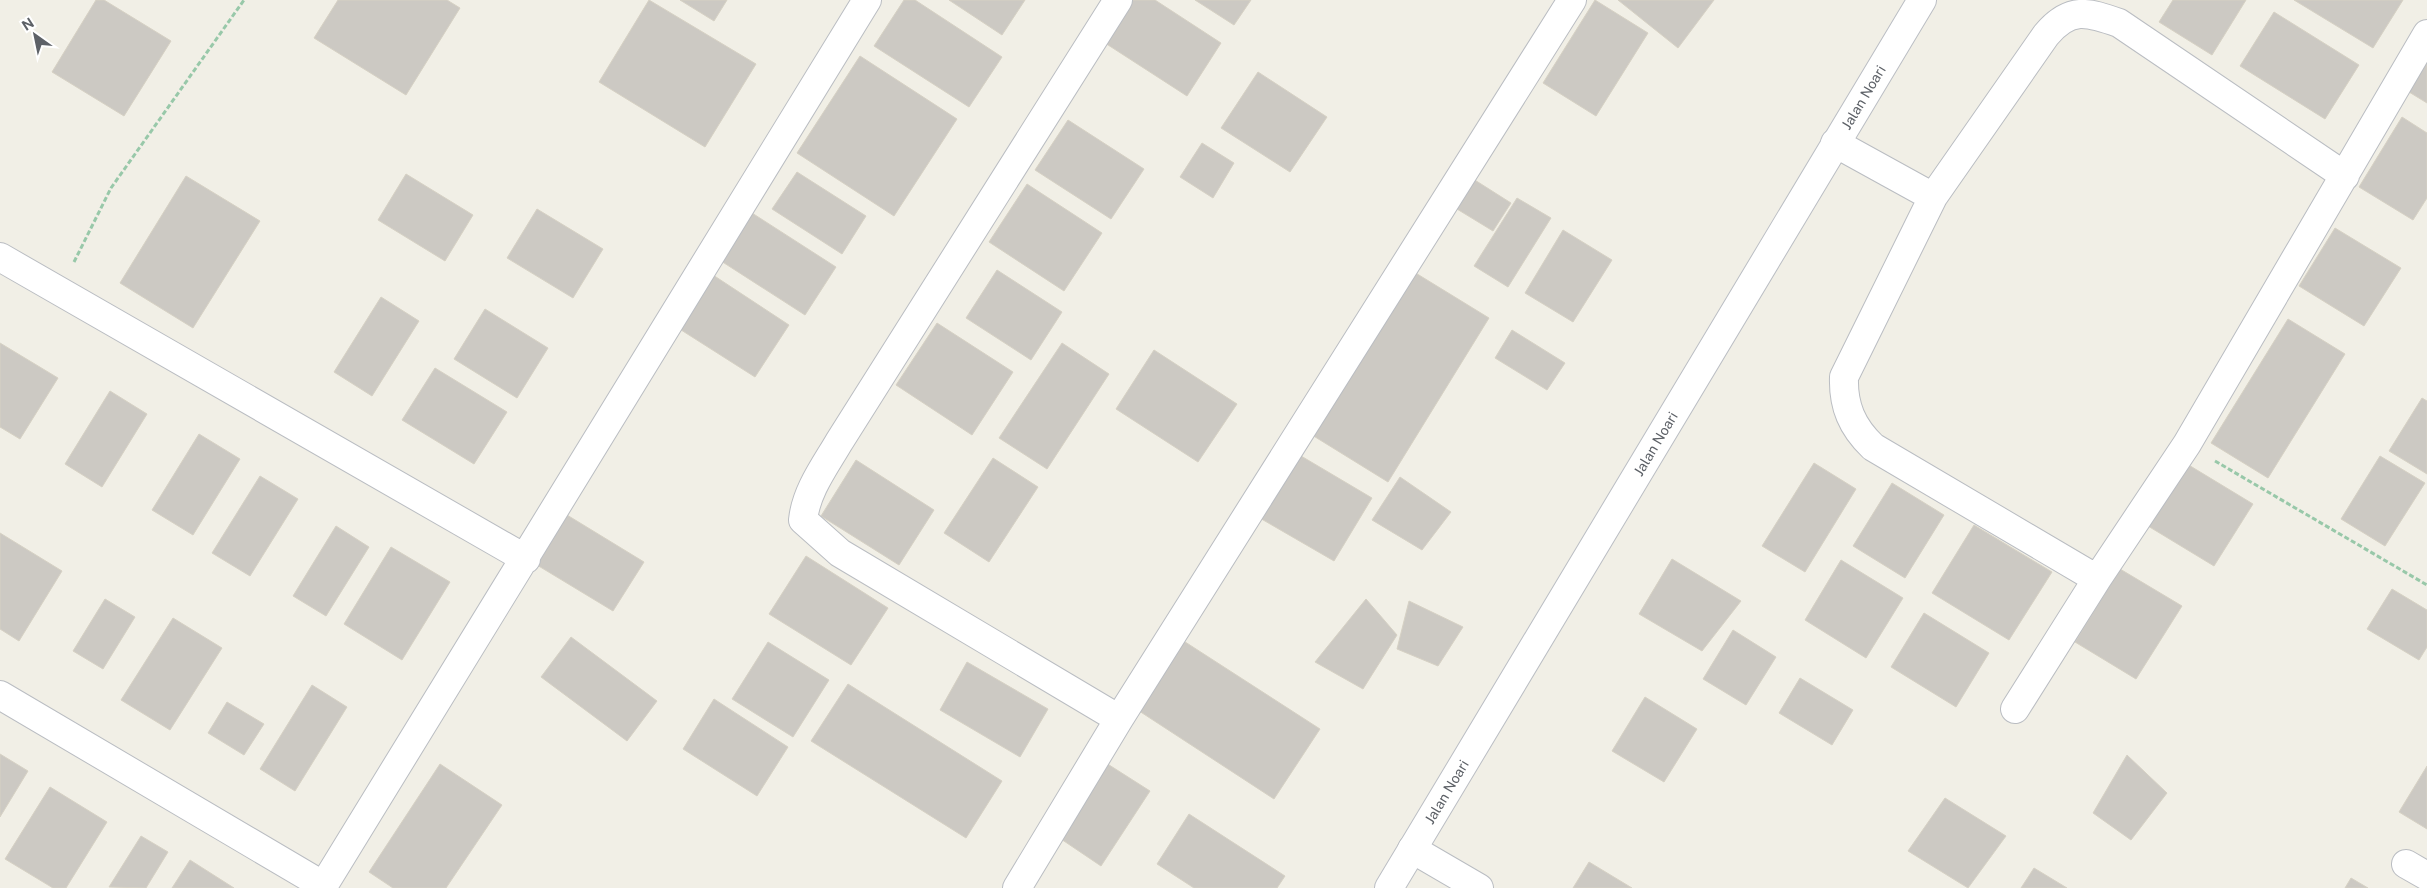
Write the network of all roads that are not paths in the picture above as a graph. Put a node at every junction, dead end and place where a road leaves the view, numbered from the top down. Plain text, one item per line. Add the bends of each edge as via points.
1 (867, 0) edge
2 (1118, 0) edge
3 (1572, 0) edge
4 (1919, 1) edge
5 (2427, 34) edge
6 (1835, 143) junction
7 (2345, 176) junction
8 (1933, 196) junction
9 (0, 257) edge
10 (526, 559) junction
11 (2097, 578) junction
12 (0, 695) edge
13 (2015, 709) dead end
14 (1119, 719) junction
15 (1412, 849) junction
16 (323, 887) edge
17 (1017, 888) edge
18 (1389, 888) edge
19 (1478, 888) edge

1 - 10 street
2 - 14 street via 815,482 803,520 840,553
3 - 14 street
4 - 6 street, Jalan Noari
5 - 7 street
6 - 8 street
6 - 15 street, Jalan Noari
7 - 8 street via 2120,23 2094,14 2075,14 2058,21 2046,35
7 - 11 street via 2186,444
8 - 11 street via 1844,377 1843,394 1848,414 1859,434 1873,447
9 - 10 street
10 - 16 street
11 - 13 street
12 - 16 street
14 - 17 street
15 - 18 street, Jalan Noari
15 - 19 street

